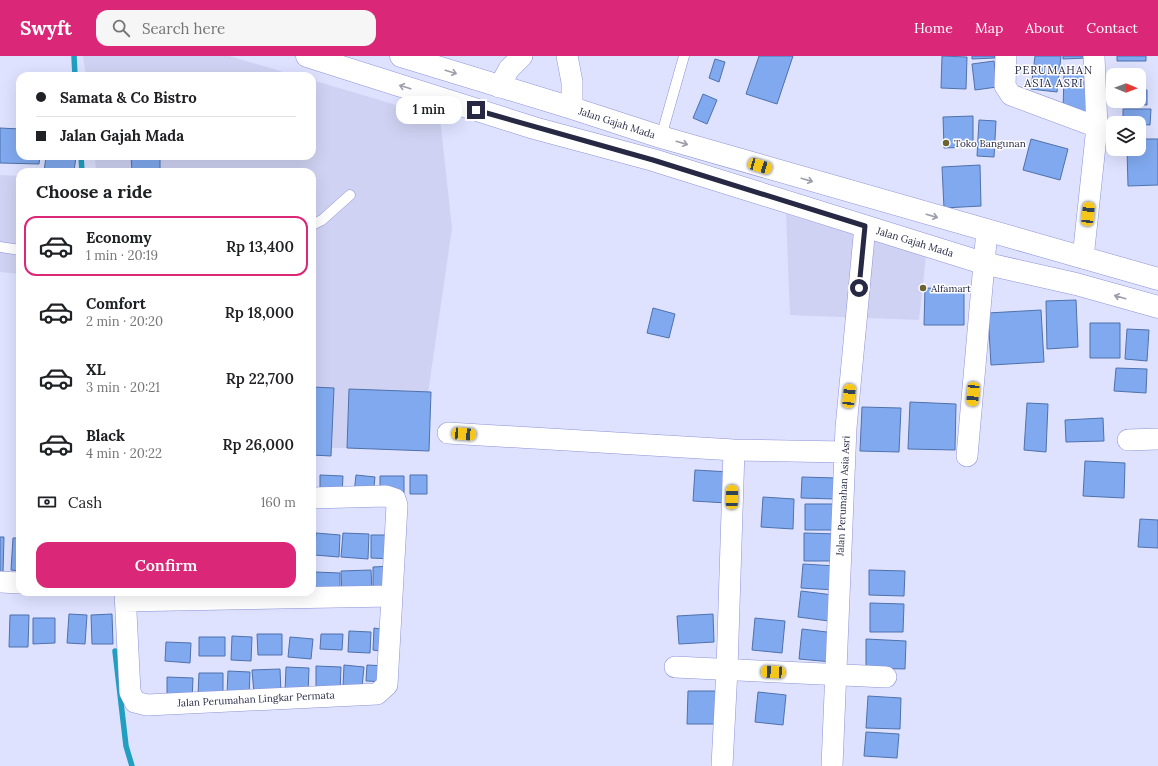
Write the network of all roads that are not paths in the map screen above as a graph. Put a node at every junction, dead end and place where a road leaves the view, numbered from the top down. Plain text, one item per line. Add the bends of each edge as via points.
1 (306, 56) edge
2 (401, 56) edge
3 (522, 56) edge
4 (567, 56) edge
5 (684, 56) edge
6 (1006, 56) edge
7 (1094, 56) edge
8 (499, 86) junction
9 (542, 99) junction
10 (572, 108) junction
11 (1097, 127) junction
12 (534, 128) junction
13 (661, 137) junction
14 (350, 195) dead end
15 (316, 223) edge
16 (865, 226) junction
17 (986, 230) junction
18 (0, 247) edge
19 (16, 249) edge
20 (1083, 258) junction
21 (983, 263) junction
22 (1158, 279) edge
23 (1158, 307) edge
24 (448, 433) dead end
25 (1158, 439) edge
26 (1128, 440) dead end
27 (734, 450) junction
28 (845, 452) junction
29 (967, 456) dead end
30 (316, 498) edge
31 (0, 582) edge
32 (16, 582) edge
33 (125, 596) edge
34 (392, 596) junction
35 (675, 667) dead end
36 (727, 669) junction
37 (835, 675) junction
38 (886, 677) dead end
39 (722, 766) edge
40 (832, 766) edge

12 -> 1 main road, Jalan Gajah Mada
2 -> 8 main road, Jalan Gajah Mada
3 - 8 street via 509,69
4 - 10 street via 572,82
5 - 13 lane
6 - 11 street via 1005,86 1011,95
7 - 11 street
8 - 9 main road, Jalan Gajah Mada
9 - 10 main road, Jalan Gajah Mada
9 - 12 main road
10 - 13 main road, Jalan Gajah Mada
11 - 20 street
12 - 16 main road, Jalan Gajah Mada via 653,160
13 -> 17 main road, Jalan Gajah Mada
14 - 15 lane
16 - 21 main road, Jalan Gajah Mada
16 - 28 street, Jalan Perumahan Asia Asri
17 - 20 main road, Jalan Gajah Mada
17 - 21 street
18 - 19 lane
20 - 22 main road, Jalan Gajah Mada
23 -> 21 main road, Jalan Gajah Mada via 1076,284
21 - 29 street
24 - 27 street
25 - 26 street
27 - 28 street
27 - 36 street
28 - 37 street, Jalan Perumahan Asia Asri
30 - 34 street, Jalan Perumahan Lingkar Permata via 386,496 395,499 397,505
31 - 32 street
33 - 34 street, Jalan Perumahan Lingkar Permata
33 - 34 street, Jalan Perumahan Lingkar Permata via 130,692 135,702 147,704 377,694 387,685
35 - 36 street
36 - 37 street
36 - 39 street
37 - 38 street
37 - 40 street, Jalan Perumahan Asia Asri

